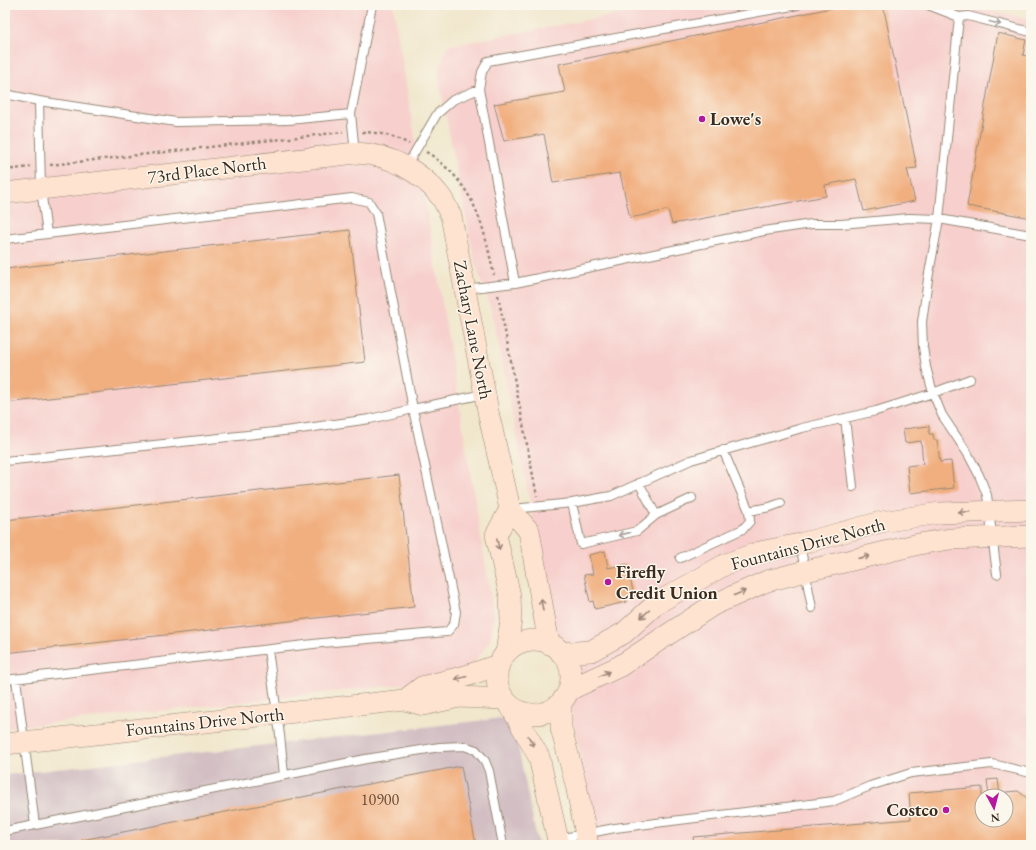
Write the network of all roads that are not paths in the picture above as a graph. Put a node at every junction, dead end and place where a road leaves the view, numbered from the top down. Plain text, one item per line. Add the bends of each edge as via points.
1 (372, 5) edge
2 (798, 5) edge
3 (928, 5) edge
4 (959, 17) junction
5 (1031, 32) edge
6 (479, 89) junction
7 (5, 94) edge
8 (39, 101) junction
9 (351, 114) junction
10 (356, 153) junction
11 (406, 167) junction
12 (42, 189) junction
13 (5, 193) edge
14 (939, 219) junction
15 (47, 234) junction
16 (1031, 235) edge
17 (5, 238) edge
18 (515, 284) junction
19 (464, 290) junction
20 (970, 379) dead end
21 (933, 393) junction
22 (485, 394) junction
23 (413, 409) junction
24 (845, 418) junction
25 (724, 450) junction
26 (5, 461) edge
27 (639, 483) junction
28 (853, 488) dead end
29 (692, 498) dead end
30 (572, 503) junction
31 (781, 503) dead end
32 (510, 509) junction
33 (1031, 510) edge
34 (749, 511) junction
35 (989, 511) junction
36 (656, 515) junction
37 (1031, 536) edge
38 (992, 538) junction
39 (800, 544) junction
40 (680, 558) dead end
41 (806, 570) junction
42 (997, 574) dead end
43 (812, 608) dead end
44 (555, 648) junction
45 (268, 650) junction
46 (502, 659) junction
47 (16, 679) junction
48 (5, 680) edge
49 (565, 696) junction
50 (405, 700) junction
51 (507, 703) junction
52 (277, 714) junction
53 (15, 743) edge
54 (1030, 774) edge
55 (284, 775) junction
56 (35, 825) junction
57 (5, 831) edge
58 (587, 840) edge
59 (558, 842) edge
60 (503, 845) edge

1 - 9 lane
2 - 6 lane via 488,61 482,72
3 - 4 lane
4 -> 5 lane via 968,16
4 - 14 lane
6 - 11 lane via 453,100 437,114
6 - 18 lane
7 - 8 lane
8 - 9 lane via 176,122 288,120
8 - 12 lane
9 - 10 lane
10 - 11 street, 73rd Place North via 386,158
10 - 12 street, 73rd Place North
11 - 19 street, Zachary Lane North via 428,182 442,198 452,216
12 - 13 street, 73rd Place North
12 - 15 lane
14 - 16 lane
14 - 18 lane via 909,218 812,224 764,231
14 - 21 lane via 922,322 926,367
15 - 17 lane
15 - 23 lane via 352,198 369,202 376,213
18 - 19 lane
19 - 22 street, Zachary Lane North
20 - 21 lane
21 - 24 lane
21 - 35 lane via 942,415 979,475
22 - 23 lane
22 - 32 street, Zachary Lane North
23 - 26 lane via 370,419 293,430
23 - 45 lane via 456,612 454,624 447,632
24 - 25 lane
24 - 28 lane
25 - 27 lane via 691,460
25 - 34 lane
27 - 30 lane via 611,496
27 - 36 lane
29 - 36 lane
30 - 32 lane
36 -> 30 lane via 637,531 581,544
31 - 34 lane
44 -> 32 street, Zachary Lane North via 529,531
32 -> 46 street via 496,535 510,596 511,620
33 - 35 street, Fountains Drive North
34 - 40 lane via 750,521 743,529
35 - 38 lane
35 -> 39 street, Fountains Drive North via 940,513 881,522
37 - 38 street, Fountains Drive North
41 -> 38 street, Fountains Drive North via 919,544 950,539
38 - 42 lane
39 - 41 lane
39 -> 44 street, Fountains Drive North via 760,552 726,564 657,603 624,633 591,651
41 - 43 lane
49 -> 41 street, Fountains Drive North via 620,666 713,605 767,582
44 - 46 street via 538,641 526,641 515,645
44 - 49 street via 567,661 570,670 571,680
45 - 47 lane
45 - 52 lane
46 -> 50 street via 466,676 422,687
46 - 51 street via 496,677 498,688
47 - 48 lane
47 - 53 lane
49 - 51 street via 553,709 532,715 521,712
49 - 58 street via 561,728
50 - 51 street, Fountains Drive North via 423,705 459,697
50 - 52 street, Fountains Drive North
51 -> 59 street via 539,757
52 - 53 street, Fountains Drive North
52 - 55 lane
53 - 56 lane
54 - 58 lane via 992,764 911,773 834,801 615,828
55 - 56 lane
55 - 60 lane via 440,747 464,746 476,750 489,771
56 - 57 lane
58 - 59 lane

